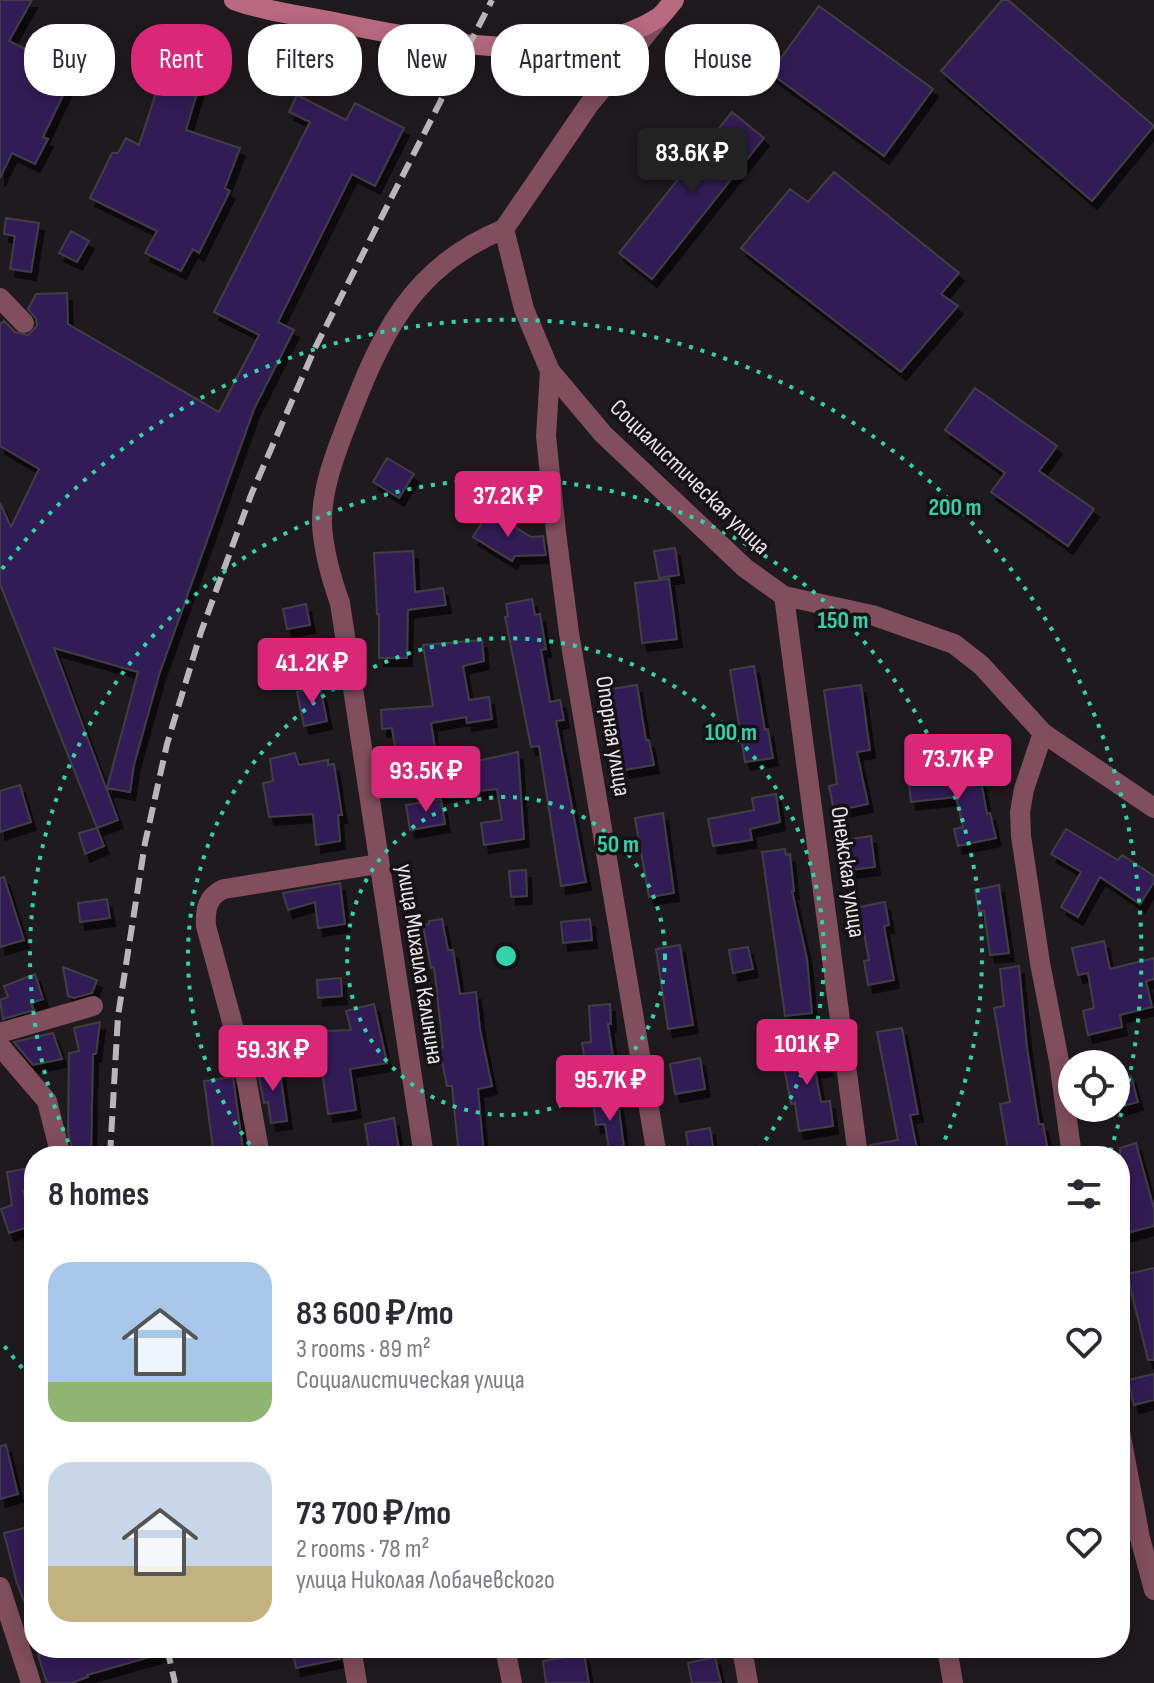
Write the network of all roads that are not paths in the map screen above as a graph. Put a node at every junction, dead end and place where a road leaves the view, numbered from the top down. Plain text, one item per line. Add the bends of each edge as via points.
1 (234, 0) edge
2 (674, 0) edge
3 (660, 17) junction
4 (504, 229) junction
5 (0, 298) edge
6 (24, 323) dead end
7 (550, 371) junction
8 (784, 596) junction
9 (1043, 733) junction
10 (1154, 808) edge
11 (378, 864) junction
12 (93, 1006) dead end
13 (0, 1033) edge
14 (0, 1046) edge
15 (58, 1146) edge
16 (258, 1146) edge
17 (422, 1146) edge
18 (655, 1146) edge
19 (857, 1146) edge
20 (1071, 1146) edge
21 (1130, 1484) edge
22 (0, 1587) edge
23 (1154, 1590) edge
24 (353, 1658) edge
25 (507, 1658) edge
26 (744, 1658) edge
27 (949, 1658) edge
28 (31, 1683) edge
29 (357, 1683) edge
30 (512, 1683) edge
31 (748, 1683) edge
32 (953, 1683) edge

1 - 3 main road via 468,46 587,42 617,36
2 - 3 main road
3 - 4 street via 588,106
4 - 7 street, Социалистическая улица via 524,309
4 - 11 street, улица Михаила Калинина via 449,258 401,308 361,385 324,499 326,556 340,603
5 - 6 street
7 - 8 street, Социалистическая улица via 603,434 745,568
7 - 18 street, Опорная улица via 546,436 569,633
8 - 9 street, Социалистическая улица via 872,615 954,644 981,665
8 - 19 street, Онежская улица
9 - 10 street, Социалистическая улица
9 - 20 street via 1024,789 1021,836
11 - 16 street via 224,889 207,906 206,926 244,1066
11 - 17 street, улица Михаила Калинина
12 - 13 street
14 - 15 street via 47,1101
21 - 23 street
22 - 28 street
24 - 29 street
25 - 30 street
26 - 31 street
27 - 32 street

